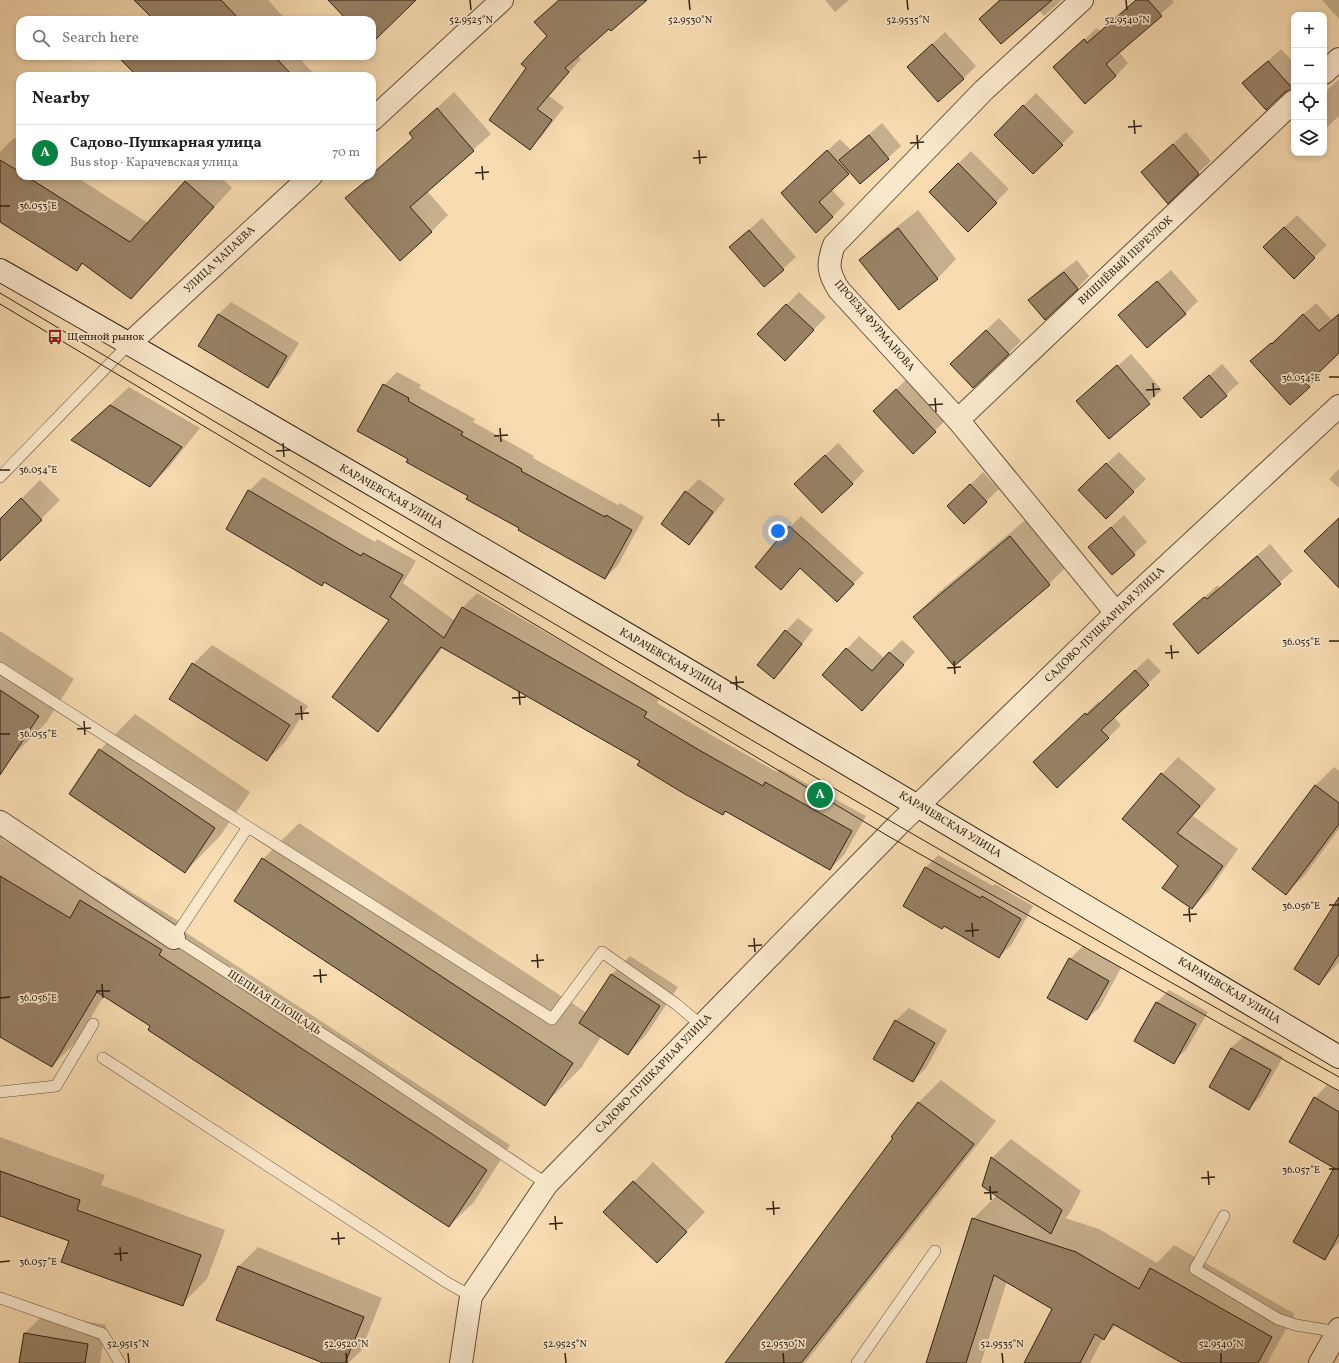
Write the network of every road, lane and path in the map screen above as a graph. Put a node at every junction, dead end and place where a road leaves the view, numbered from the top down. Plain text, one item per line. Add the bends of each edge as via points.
1 (502, 0) edge
2 (1082, 0) edge
3 (1339, 59) edge
4 (1327, 70) edge
5 (1291, 105) edge
6 (376, 116) edge
7 (307, 180) edge
8 (0, 270) edge
9 (129, 344) junction
10 (1339, 406) edge
11 (958, 420) junction
12 (0, 477) edge
13 (1116, 613) junction
14 (0, 668) edge
15 (918, 806) junction
16 (0, 822) edge
17 (248, 827) junction
18 (174, 938) junction
19 (93, 1024) dead end
20 (701, 1025) junction
21 (1339, 1057) edge
22 (103, 1058) dead end
23 (0, 1092) edge
24 (547, 1184) junction
25 (1224, 1216) dead end
26 (935, 1251) dead end
27 (471, 1296) junction
28 (0, 1298) edge
29 (1338, 1330) edge
30 (120, 1363) edge
31 (461, 1363) edge
32 (857, 1363) edge
33 (1320, 1363) edge

1 - 6 street
2 - 11 street, ПРОЕЗД ФУРМАНОВА via 984,90 834,245 828,260 831,277 839,290
3 - 4 street
5 - 11 street, ВИШНЁВЫЙ ПЕРЕУЛОК
7 - 9 street, УЛИЦА ЧАПАЕВА
8 - 9 street, КАРАЧЕВСКАЯ УЛИЦА
9 - 12 lane
9 - 15 street, КАРАЧЕВСКАЯ УЛИЦА
10 - 13 street, САДОВО-ПУШКАРНАЯ УЛИЦА
11 - 13 street, ПРОЕЗД ФУРМАНОВА
13 - 15 street, САДОВО-ПУШКАРНАЯ УЛИЦА
14 - 17 lane
15 - 20 street, САДОВО-ПУШКАРНАЯ УЛИЦА
15 - 21 street, КАРАЧЕВСКАЯ УЛИЦА
16 - 18 street, ЩЕПНАЯ ПЛОЩАДЬ
17 - 18 lane
17 - 20 lane via 552,1019 602,952 676,1004
18 - 24 lane, ЩЕПНАЯ ПЛОЩАДЬ
19 - 23 lane via 56,1086
20 - 24 street, САДОВО-ПУШКАРНАЯ УЛИЦА
22 - 27 lane
24 - 27 street, САДОВО-ПУШКАРНАЯ УЛИЦА
25 - 29 lane via 1195,1269 1278,1318 1296,1325
26 - 32 lane
27 - 31 street, САДОВО-ПУШКАРНАЯ УЛИЦА
28 - 30 lane via 103,1334
29 - 33 street

